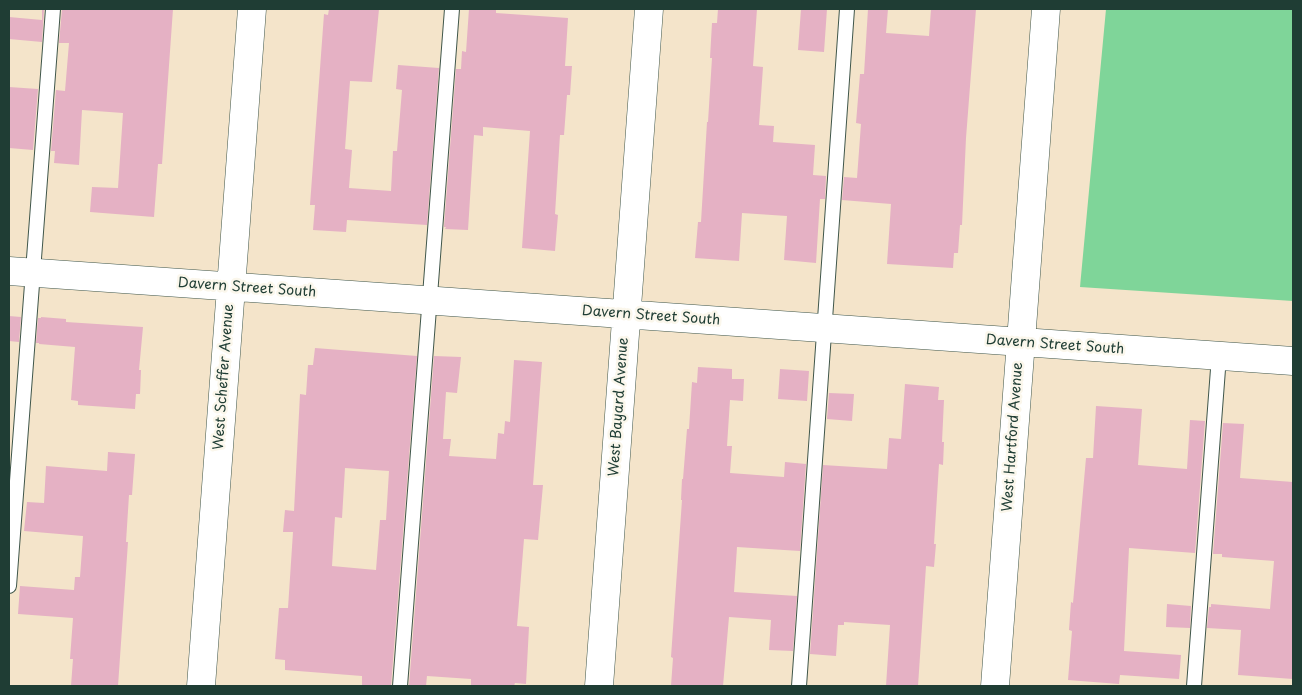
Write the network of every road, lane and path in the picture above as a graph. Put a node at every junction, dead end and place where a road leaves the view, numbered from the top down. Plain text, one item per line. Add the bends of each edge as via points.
1 (53, 9) edge
2 (252, 9) edge
3 (452, 9) edge
4 (649, 9) edge
5 (847, 9) edge
6 (1046, 9) edge
7 (21, 272) edge
8 (231, 287) junction
9 (430, 301) junction
10 (626, 315) junction
11 (824, 328) junction
12 (1020, 342) junction
13 (1219, 356) junction
14 (1293, 361) edge
15 (9, 586) edge
16 (202, 686) edge
17 (400, 686) edge
18 (599, 686) edge
19 (799, 686) edge
20 (995, 686) edge
21 (1194, 686) edge

1 - 7 lane
2 - 8 street, West Scheffer Avenue
3 - 9 lane
4 - 10 street, West Bayard Avenue
5 - 11 lane
6 - 12 street, West Hartford Avenue
7 - 8 street, Davern Street South
7 - 15 lane
8 - 9 street, Davern Street South
8 - 16 street, West Scheffer Avenue
9 - 10 street, Davern Street South
9 - 17 lane
10 - 11 street, Davern Street South
10 - 18 street, West Bayard Avenue
11 - 12 street, Davern Street South
11 - 19 lane
12 - 13 street, Davern Street South
12 - 20 street, West Hartford Avenue
13 - 14 street, Davern Street South
13 - 21 lane

